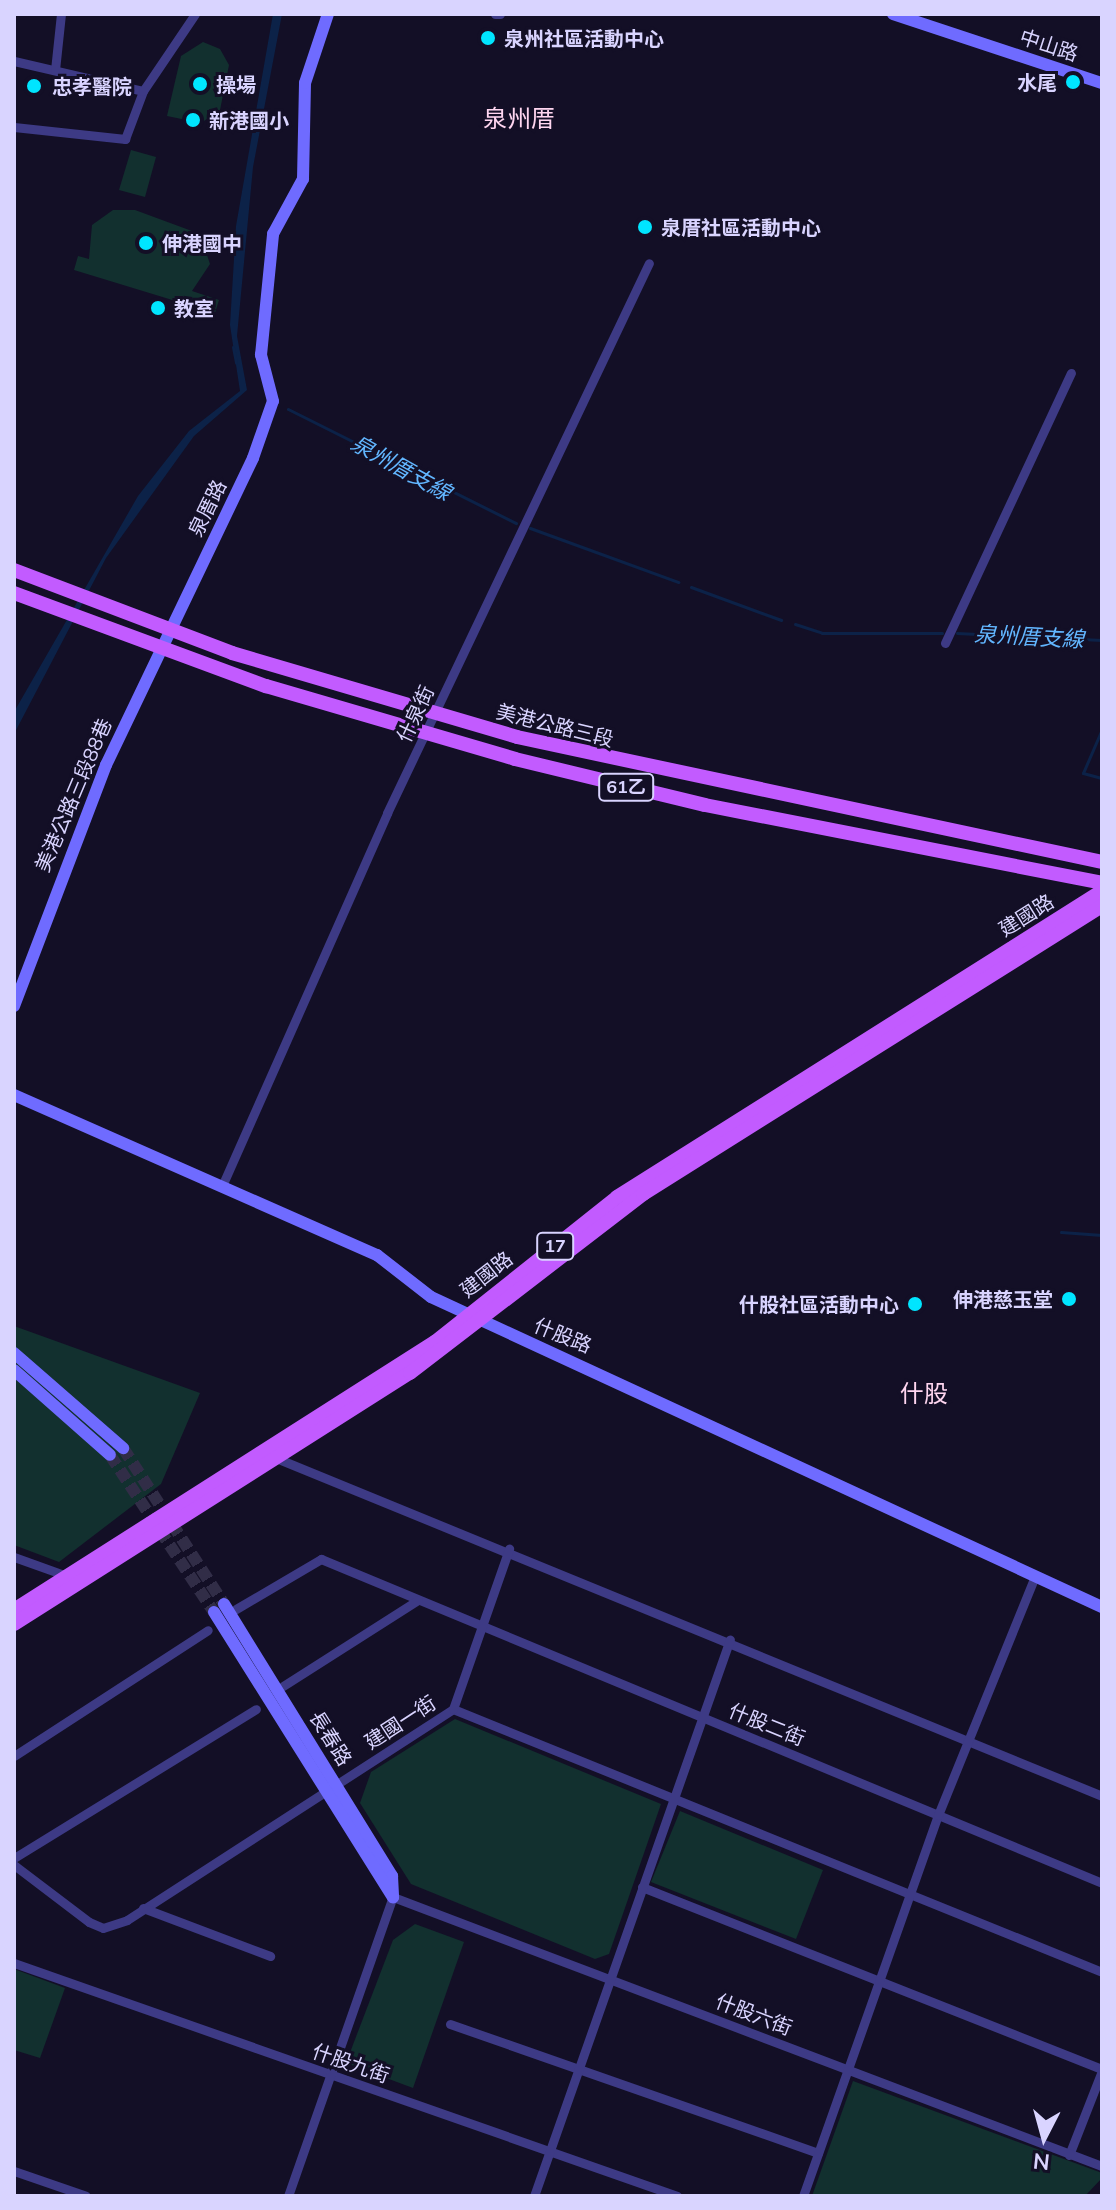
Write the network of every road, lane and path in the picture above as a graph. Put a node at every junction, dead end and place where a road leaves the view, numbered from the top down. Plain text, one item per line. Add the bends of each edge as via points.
1 (61, 14) edge
2 (195, 14) edge
3 (328, 14) edge
4 (893, 14) edge
5 (14, 61) edge
6 (55, 70) junction
7 (1102, 83) edge
8 (143, 91) junction
9 (14, 127) edge
10 (649, 263) dead end
11 (1071, 373) dead end
12 (14, 570) edge
13 (14, 593) edge
14 (170, 630) junction
15 (945, 643) dead end
16 (160, 649) junction
17 (435, 715) junction
18 (426, 735) junction
19 (1102, 862) edge
20 (1102, 883) edge
21 (1102, 891) edge
22 (1102, 906) edge
23 (14, 1006) edge
24 (835, 1067) junction
25 (14, 1095) edge
26 (222, 1186) junction
27 (474, 1317) junction
28 (14, 1353) edge
29 (14, 1370) edge
30 (123, 1448) tunnel mouth
31 (110, 1455) tunnel mouth
32 (276, 1458) junction
33 (509, 1549) junction
34 (14, 1557) edge
35 (67, 1576) junction
36 (1034, 1579) junction
37 (418, 1600) junction
38 (1102, 1607) edge
39 (225, 1608) junction
40 (14, 1610) edge
41 (14, 1624) edge
42 (483, 1626) junction
43 (208, 1630) dead end
44 (730, 1639) junction
45 (283, 1686) dead end
46 (256, 1709) dead end
47 (453, 1709) junction
48 (700, 1716) junction
49 (969, 1741) junction
50 (14, 1756) edge
51 (335, 1784) junction
52 (323, 1792) junction
53 (1102, 1796) edge
54 (673, 1797) junction
55 (938, 1815) junction
56 (14, 1858) edge
57 (14, 1865) edge
58 (1102, 1883) edge
59 (642, 1887) junction
60 (909, 1895) junction
61 (393, 1897) junction
62 (143, 1908) junction
63 (270, 1956) dead end
64 (14, 1963) edge
65 (1102, 1972) edge
66 (609, 1978) junction
67 (882, 1980) junction
68 (450, 2024) dead end
69 (578, 2069) junction
70 (849, 2069) junction
71 (1102, 2070) edge
72 (331, 2075) junction
73 (550, 2150) junction
74 (818, 2153) junction
75 (1069, 2155) junction
76 (1102, 2166) edge
77 (14, 2171) edge
78 (86, 2196) edge
79 (288, 2196) edge
80 (534, 2196) edge
81 (677, 2196) edge
82 (803, 2196) edge

1 - 6 street
2 - 8 street
3 - 14 street, 泉厝路 via 305,83 303,179 273,234 261,355 273,401 253,458
4 - 7 street, 中山路
5 - 6 street
6 - 8 street
8 - 9 street via 129,136 115,141
10 - 17 street, 什泉街
11 - 15 street
12 - 14 main road, 美港公路三段 / 61乙
13 - 16 main road, 美港公路三段 / 61乙
14 - 16 street, 泉厝路
14 - 17 main road, 美港公路三段 / 61乙
16 - 18 main road, 美港公路三段 / 61乙
16 - 23 street, 美港公路三段88巷 via 61,873
17 - 18 street, 什泉街
17 - 19 main road, 美港公路三段 / 61乙 via 715,784
18 - 20 main road, 美港公路三段 / 61乙 via 705,805
18 - 26 street, 什泉街
21 - 24 main road, 建國路 / 17
22 - 24 main road, 建國路 / 17
24 - 27 main road, 建國路 / 17 via 617,1197
25 - 26 street, 什股路
26 - 27 street, 什股路 via 377,1255 399,1277
27 - 32 main road, 建國路 / 17
27 - 35 main road, 建國路 / 17
27 - 36 street, 什股路
28 - 30 street
29 - 31 street
32 - 33 street
32 - 41 main road, 建國路 / 17
33 - 42 street, 建國一街
33 - 44 street
34 - 35 street
35 - 40 main road, 建國路 / 17
36 - 38 street, 什股路
36 - 49 street
37 - 39 street, 什股二街 via 321,1559
37 - 42 street, 什股二街
37 - 45 street
39 - 51 street, 長春路
39 - 52 street, 長春路
42 - 47 street, 建國一街
42 - 48 street, 什股二街
43 - 50 street
44 - 48 street
44 - 49 street
46 - 56 street
47 - 51 street, 建國一街
47 - 54 street
48 - 54 street
48 - 55 street, 什股二街
49 - 53 street
49 - 55 street
51 - 52 street, 建國一街
51 - 61 street, 長春路 via 392,1876
52 - 61 street, 長春路
52 - 62 street, 建國一街
54 - 59 street
54 - 60 street
55 - 58 street, 什股二街
55 - 60 street
57 - 62 street, 建國一街 via 103,1928
59 - 66 street
59 - 67 street
60 - 65 street
60 - 67 street
61 - 66 street, 什股六街
61 - 72 street
62 - 63 street
64 - 72 street, 什股九街
66 - 69 street
66 - 70 street, 什股六街
67 - 70 street
67 - 71 street
68 - 69 street
69 - 73 street
69 - 74 street
70 - 74 street
70 - 75 street, 什股六街
71 - 75 street
72 - 73 street, 什股九街
72 - 79 street
73 - 80 street
73 - 81 street, 什股九街
74 - 82 street
75 - 76 street, 什股六街
77 - 78 street

